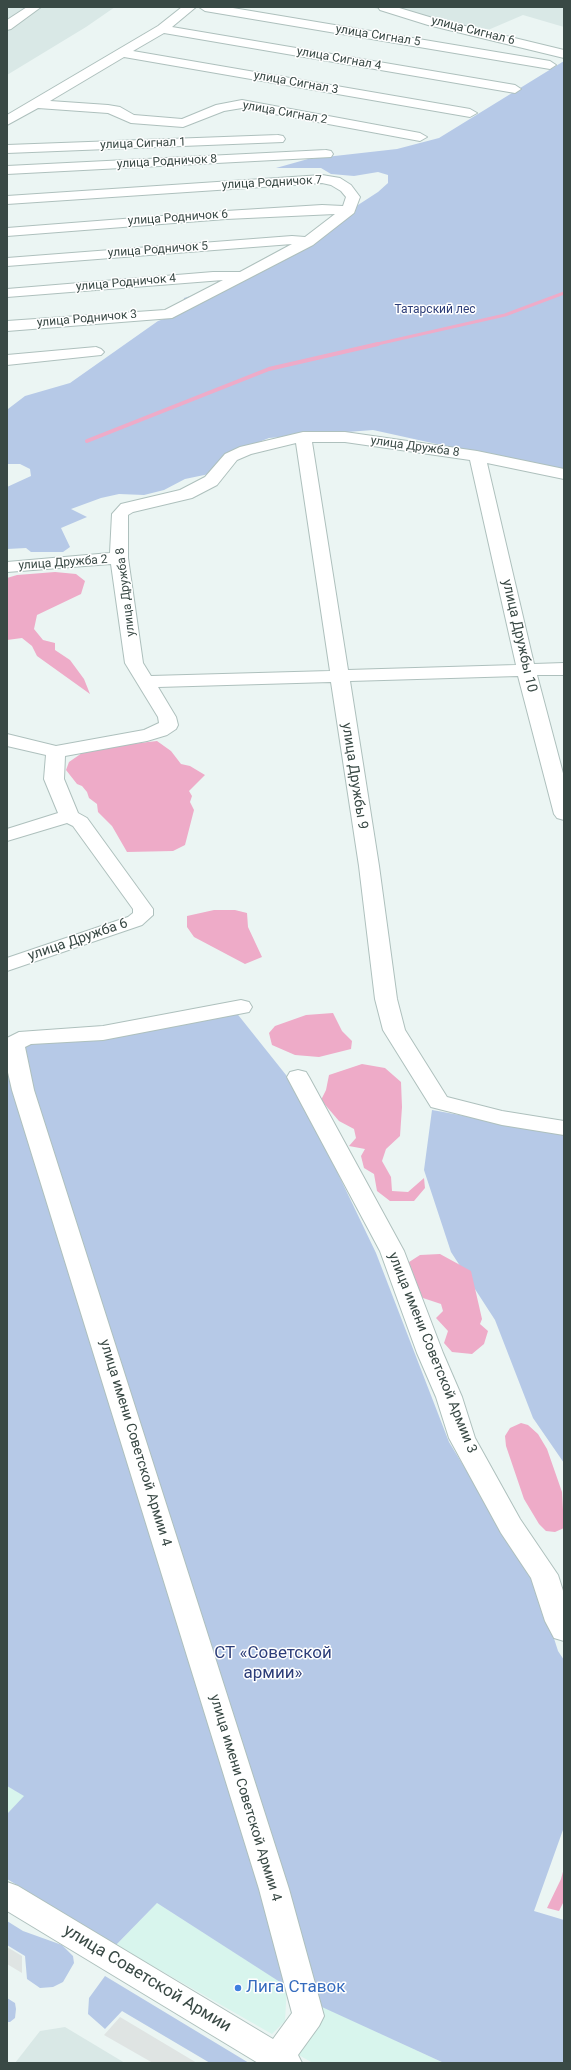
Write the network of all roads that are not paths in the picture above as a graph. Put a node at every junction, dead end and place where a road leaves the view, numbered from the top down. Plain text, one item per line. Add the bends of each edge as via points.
1 (36, 7) edge
2 (190, 7) edge
3 (205, 7) edge
4 (384, 7) edge
5 (7, 26) edge
6 (162, 29) junction
7 (122, 53) junction
8 (564, 54) edge
9 (550, 65) dead end
10 (515, 89) dead end
11 (36, 104) junction
12 (470, 113) dead end
13 (7, 122) edge
14 (420, 137) dead end
15 (278, 139) dead end
16 (7, 149) edge
17 (326, 154) dead end
18 (7, 170) edge
19 (7, 200) edge
20 (349, 210) junction
21 (7, 232) edge
22 (308, 242) junction
23 (7, 262) edge
24 (245, 276) junction
25 (7, 293) edge
26 (7, 326) edge
27 (96, 352) dead end
28 (7, 360) edge
29 (303, 437) junction
30 (477, 456) junction
31 (564, 474) edge
32 (119, 558) junction
33 (7, 567) edge
34 (564, 669) edge
35 (526, 670) junction
36 (338, 676) junction
37 (146, 682) junction
38 (7, 740) edge
39 (56, 752) junction
40 (564, 814) edge
41 (69, 816) junction
42 (7, 835) edge
43 (7, 965) edge
44 (241, 1007) dead end
45 (298, 1077) dead end
46 (564, 1128) edge
47 (564, 1630) edge
48 (7, 1895) edge
49 (282, 2061) edge

1 - 5 street
2 - 6 street
3 - 9 street, улица Сигнал 5
4 - 8 street, улица Сигнал 6 via 432,22
6 - 7 street
6 - 10 street, улица Сигнал 4
7 - 11 street
7 - 12 street, улица Сигнал 3
11 - 13 street
11 - 14 street, улица Сигнал 2 via 115,110 130,119 164,123 191,122 221,108 242,104
15 - 16 street, улица Сигнал 1
17 - 18 street, улица Родничок 8
19 - 20 street, улица Родничок 7 via 322,179 335,181 346,188 353,198
20 - 21 street, улица Родничок 6 via 233,214
20 - 22 street
22 - 23 street, улица Родничок 5 via 292,240
22 - 24 street
24 - 25 street, улица Родничок 4 via 214,276
24 - 26 street, улица Родничок 3 via 167,315
27 - 28 street
29 - 30 street, улица Дружба 8 via 345,437
29 - 32 street, улица Дружба 8 via 246,450 231,457 211,481 186,494 126,508 120,514
29 - 36 street, улица Дружбы 9
30 - 31 street, улица Дружба 8
30 - 35 street, улица Дружбы 10
32 - 33 street, улица Дружба 2
32 - 37 street, улица Дружба 8 via 134,663
34 - 35 street
35 - 36 street
35 - 40 street, улица Дружбы 10
36 - 37 street
36 - 46 street, улица Дружбы 9 via 369,866 386,999 394,1030 439,1102 502,1118
37 - 39 street, улица Дружба 8 via 167,717 168,725 147,735
38 - 39 street
39 - 41 street via 54,779
41 - 42 street
41 - 43 street, улица Дружба 6 via 80,822 143,909 143,915 135,921
44 - 49 street, улица имени Советской Армии 4 via 103,1033 28,1037 13,1044 23,1090 274,1889 308,2016
45 - 47 street, улица имени Советской Армии 3 via 392,1251 449,1397 462,1438 510,1526 544,1575
48 - 49 street, улица Советской Армии

